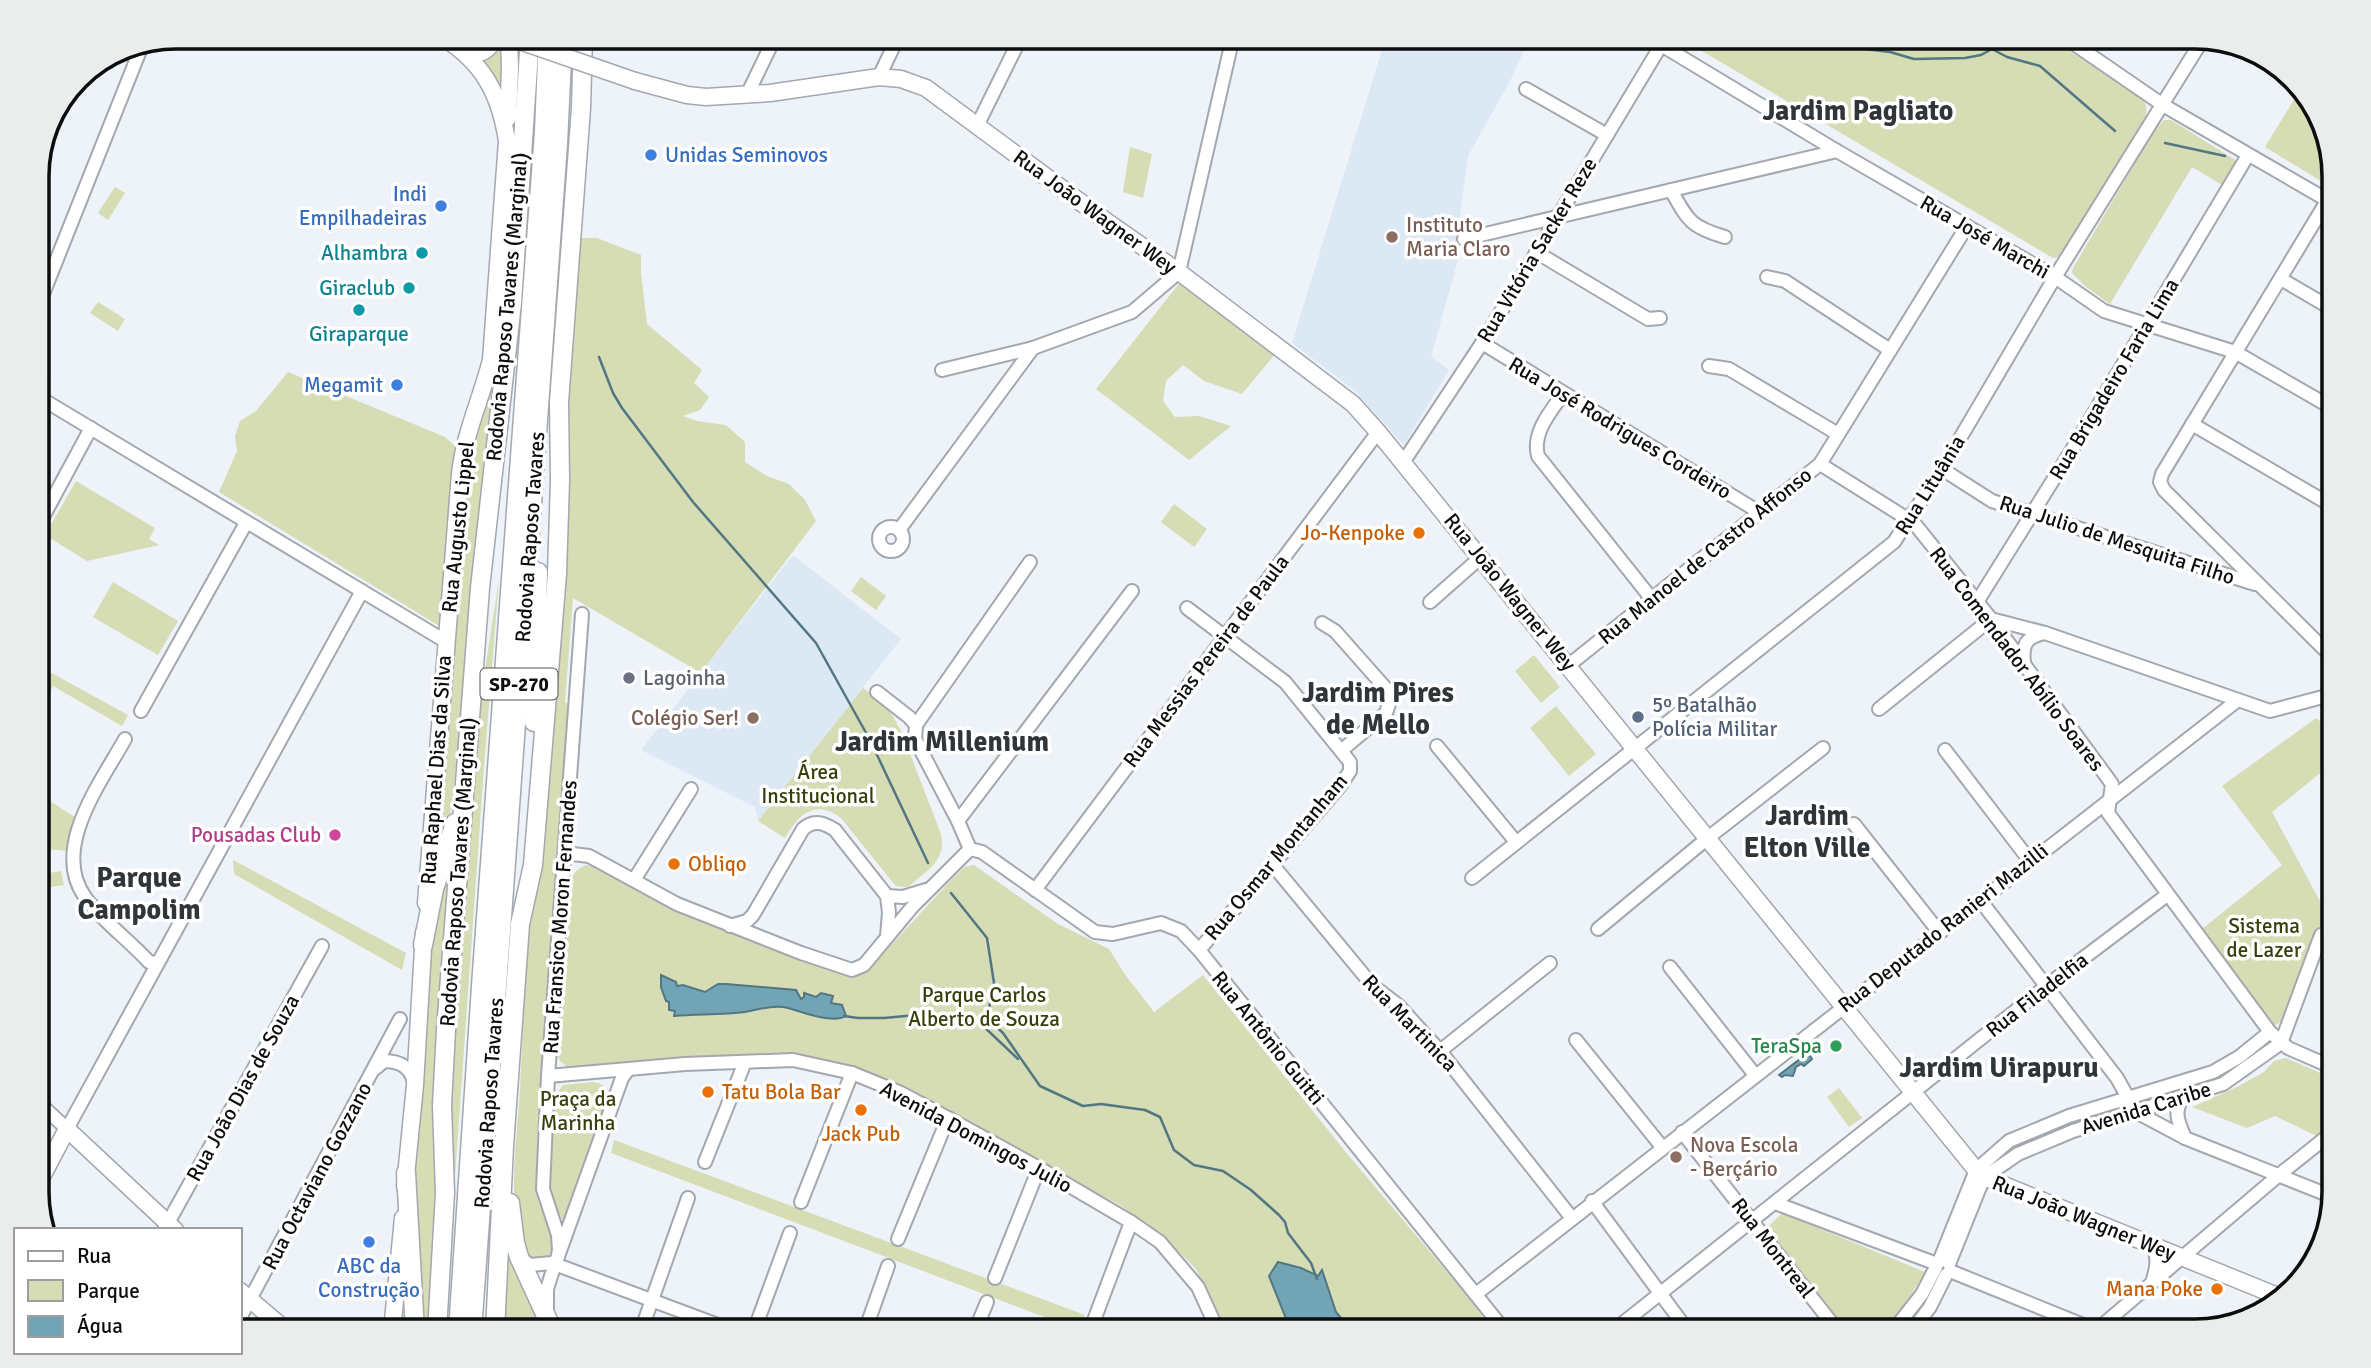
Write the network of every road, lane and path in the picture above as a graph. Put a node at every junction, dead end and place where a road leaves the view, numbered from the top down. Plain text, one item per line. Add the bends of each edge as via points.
1 (460, 49) edge
2 (487, 49) edge
3 (509, 49) edge
4 (529, 49) edge
5 (543, 49) edge
6 (547, 49) edge
7 (562, 49) edge
8 (583, 49) edge
9 (769, 49) edge
10 (892, 49) edge
11 (1015, 49) edge
12 (1230, 49) edge
13 (1659, 49) edge
14 (1677, 49) edge
15 (2089, 49) edge
16 (2197, 49) edge
17 (465, 52) junction
18 (138, 55) edge
19 (758, 71) junction
20 (879, 77) junction
21 (1526, 89) dead end
22 (770, 93) junction
23 (747, 95) junction
24 (2163, 105) junction
25 (977, 126) junction
26 (1607, 135) junction
27 (507, 141) junction
28 (1837, 150) junction
29 (2248, 155) junction
30 (1671, 190) junction
31 (2322, 198) edge
32 (2322, 217) edge
33 (1557, 218) junction
34 (1967, 226) junction
35 (1725, 237) dead end
36 (1464, 239) dead end
37 (1536, 252) junction
38 (1179, 272) junction
39 (1766, 277) dead end
40 (2055, 277) junction
41 (49, 279) edge
42 (2281, 279) junction
43 (2322, 303) edge
44 (1660, 318) dead end
45 (2148, 324) junction
46 (1482, 343) junction
47 (544, 348) junction
48 (1033, 348) junction
49 (1891, 350) junction
50 (2235, 352) junction
51 (1709, 366) dead end
52 (942, 370) dead end
53 (1563, 394) junction
54 (2322, 402) edge
55 (49, 403) edge
56 (2192, 424) junction
57 (91, 428) junction
58 (1378, 432) junction
59 (1838, 434) junction
60 (1404, 461) junction
61 (1820, 464) junction
62 (1942, 469) junction
63 (2322, 501) edge
64 (49, 506) edge
65 (1759, 512) junction
66 (2032, 514) junction
67 (1909, 519) junction
68 (246, 523) junction
69 (900, 530) dead end
70 (1482, 557) junction
71 (2230, 557) junction
72 (1030, 562) dead end
73 (2222, 574) junction
74 (2258, 586) junction
75 (362, 591) junction
76 (1132, 592) dead end
77 (1651, 598) junction
78 (1430, 602) dead end
79 (1977, 602) junction
80 (1187, 608) dead end
81 (582, 614) dead end
82 (1991, 619) junction
83 (1322, 623) dead end
84 (2045, 632) junction
85 (1224, 635) junction
86 (445, 641) junction
87 (2322, 647) edge
88 (2024, 663) junction
89 (1569, 665) junction
90 (2209, 689) junction
91 (877, 692) dead end
92 (2322, 697) edge
93 (2238, 700) junction
94 (1879, 709) dead end
95 (141, 711) dead end
96 (2213, 719) junction
97 (916, 725) junction
98 (125, 739) dead end
99 (1437, 746) dead end
100 (1636, 748) junction
101 (1823, 748) dead end
102 (1342, 750) junction
103 (1945, 750) dead end
104 (466, 768) junction
105 (691, 789) dead end
106 (538, 799) junction
107 (2110, 799) junction
108 (958, 821) junction
109 (1854, 824) dead end
110 (1709, 837) junction
111 (1516, 842) junction
112 (970, 849) junction
113 (565, 853) junction
114 (2030, 861) junction
115 (1272, 864) junction
116 (1472, 878) dead end
117 (634, 880) junction
118 (929, 889) junction
119 (1035, 890) junction
120 (2167, 895) junction
121 (887, 896) junction
122 (1980, 900) junction
123 (755, 912) junction
124 (730, 926) junction
125 (1598, 929) dead end
126 (1939, 932) junction
127 (887, 937) junction
128 (763, 938) junction
129 (423, 944) junction
130 (322, 946) dead end
131 (2322, 949) edge
132 (1199, 950) junction
133 (158, 961) junction
134 (1550, 963) dead end
135 (1670, 967) dead end
136 (2047, 986) junction
137 (1845, 1005) junction
138 (400, 1020) dead end
139 (2270, 1032) junction
140 (1576, 1040) dead end
141 (2281, 1043) junction
142 (512, 1049) junction
143 (1440, 1051) junction
144 (745, 1062) junction
145 (2322, 1063) edge
146 (628, 1070) junction
147 (373, 1071) junction
148 (591, 1073) junction
149 (852, 1073) junction
150 (1755, 1075) junction
151 (548, 1076) junction
152 (2117, 1078) junction
153 (415, 1085) junction
154 (1915, 1092) junction
155 (616, 1096) junction
156 (2129, 1097) junction
157 (2182, 1099) junction
158 (2111, 1103) junction
159 (49, 1112) edge
160 (2136, 1112) junction
161 (948, 1118) junction
162 (67, 1129) junction
163 (1682, 1132) junction
164 (2185, 1138) junction
165 (2322, 1140) edge
166 (87, 1147) junction
167 (1662, 1147) junction
168 (56, 1150) junction
169 (49, 1163) edge
170 (705, 1163) dead end
171 (1039, 1168) junction
172 (406, 1173) junction
173 (1980, 1174) junction
174 (2278, 1175) junction
175 (2322, 1193) edge
176 (688, 1198) dead end
177 (1592, 1201) junction
178 (801, 1202) dead end
179 (1775, 1203) junction
180 (1571, 1217) junction
181 (552, 1219) junction
182 (1750, 1221) junction
183 (1131, 1223) junction
184 (569, 1225) junction
185 (169, 1227) edge
186 (790, 1233) dead end
187 (898, 1239) dead end
188 (2151, 1244) junction
189 (519, 1257) junction
190 (2182, 1257) junction
191 (556, 1265) junction
192 (888, 1266) dead end
193 (1943, 1267) junction
194 (995, 1278) dead end
195 (2152, 1284) junction
196 (1660, 1293) junction
197 (2271, 1293) edge
198 (1476, 1294) junction
199 (245, 1296) edge
200 (652, 1301) junction
201 (987, 1302) dead end
202 (273, 1319) edge
203 (393, 1319) edge
204 (414, 1319) edge
205 (438, 1319) edge
206 (459, 1319) edge
207 (473, 1319) edge
208 (496, 1319) edge
209 (549, 1319) edge
210 (550, 1319) edge
211 (645, 1319) edge
212 (701, 1319) edge
213 (758, 1319) edge
214 (869, 1319) edge
215 (980, 1319) edge
216 (1095, 1319) edge
217 (1213, 1319) edge
218 (1496, 1319) edge
219 (1628, 1319) edge
220 (1679, 1319) edge
221 (1828, 1319) edge
222 (1902, 1319) edge
223 (1921, 1319) edge
224 (2065, 1319) edge
225 (2115, 1319) edge

1 - 17 main road, Rua Augusto Lippel
2 - 17 main road
3 - 27 main road
4 - 104 highway, Rodovia Raposo Tavares (Marginal) / SP-270 via 512,303 486,523
5 - 23 main road, Rua João Wagner Wey, bridge via 687,96
6 - 206 highway, Rodovia Raposo Tavares / SP-270
7 - 47 highway, Rodovia Raposo Tavares / SP-270
8 - 106 highway, SP-270 via 559,402 558,552
9 - 19 street
10 - 20 street
11 - 25 street
12 - 38 street
13 - 26 street, Rua Vitória Sacker Reze
14 - 28 street, Rua José Marchi
15 - 24 street
16 - 24 street, Rua Lituânia
17 - 27 main road, Rua Augusto Lippel via 495,94
18 - 41 street
19 - 22 street
19 - 23 street
20 - 22 main road, Rua João Wagner Wey
20 - 25 main road, Rua João Wagner Wey via 926,88
21 - 26 street
22 - 23 main road, Rua João Wagner Wey
24 - 29 street
24 - 40 street, Rua Lituânia
25 - 38 main road, Rua João Wagner Wey
26 - 33 street, Rua Vitória Sacker Reze
27 - 86 main road, Rua Augusto Lippel via 491,360 463,449
28 - 30 street
28 - 34 street, Rua José Marchi
29 - 31 street
29 - 45 street, Rua Brigadeiro Faria Lima
30 - 33 street
30 - 35 street via 1683,213 1700,230
32 - 42 street
33 - 36 street
33 - 37 street, Rua Vitória Sacker Reze
34 - 40 street, Rua José Marchi
34 - 49 street, Rua Manoel de Castro Affonso
37 - 44 street via 1648,319
37 - 46 street, Rua Vitória Sacker Reze
38 - 48 street via 1132,312
38 - 58 main road, Rua João Wagner Wey via 1353,404
39 - 49 street via 1786,281
40 - 45 street, Rua José Marchi via 2104,312
40 - 62 street, Rua Lituânia
42 - 43 street
42 - 50 street
45 - 50 street, Rua José Marchi
45 - 66 street, Rua Brigadeiro Faria Lima
46 - 53 street, Rua José Rodrigues Cordeiro
46 - 60 street, Rua Vitória Sacker Reze
47 - 106 highway via 545,439 534,691
47 - 207 highway, Rodovia Raposo Tavares / SP-270
48 - 52 street
48 - 69 street
49 - 59 street, Rua Manoel de Castro Affonso
50 - 54 street, Rua José Marchi
50 - 56 street
51 - 59 street via 1729,369
53 - 65 street, Rua José Rodrigues Cordeiro
53 - 77 street via 1537,436 1538,456
55 - 57 street, Rua Raphael Dias da Silva
56 - 63 street
56 - 71 street via 2160,482
57 - 64 street
57 - 68 street, Rua Raphael Dias da Silva
58 - 60 main road, Rua João Wagner Wey
58 - 85 street, Rua Messias Pereira de Paula
59 - 61 street, Rua Manoel de Castro Affonso
60 - 70 main road, Rua João Wagner Wey
61 - 65 street, Rua Manoel de Castro Affonso
61 - 67 street, Rua Comendador Abílio Soares
62 - 66 street, Rua Julio de Mesquita Filho via 1992,501
62 - 67 street, Rua Lituânia
65 - 77 street, Rua Manoel de Castro Affonso
66 - 73 street, Rua Julio de Mesquita Filho
66 - 79 street, Rua Brigadeiro Faria Lima
67 - 79 street, Rua Comendador Abílio Soares
67 - 100 street, Rua Lituânia via 1894,542
68 - 75 street, Rua Raphael Dias da Silva
68 - 95 street
70 - 78 street
70 - 89 main road, Rua João Wagner Wey
71 - 73 street via 2230,567
71 - 74 street
72 - 97 street
73 - 74 street, Rua Julio de Mesquita Filho
74 - 87 street
75 - 86 street, Rua Raphael Dias da Silva
75 - 133 street
76 - 108 street
77 - 89 street, Rua Manoel de Castro Affonso
79 - 82 street, Rua Comendador Abílio Soares
80 - 85 street
81 - 113 street, Rua Fransico Moron Fernandes
82 - 84 street
82 - 88 street, Rua Comendador Abílio Soares
82 - 94 street
83 - 102 street via 1335,631 1391,698 1387,713
84 - 88 street via 2027,641
84 - 90 street
85 - 102 street via 1285,682
85 - 119 street, Rua Messias Pereira de Paula
86 - 129 main road, Rua Raphael Dias da Silva
88 - 107 street, Rua Comendador Abílio Soares via 2112,784
89 - 100 main road, Rua João Wagner Wey
90 - 93 street
90 - 96 street via 2221,700
91 - 97 street
92 - 93 street via 2270,711
93 - 96 street, Rua Deputado Ranieri Mazilli
96 - 107 street, Rua Deputado Ranieri Mazilli
97 - 108 street via 915,739
98 - 133 street via 75,835 73,865 83,895 103,918 149,962
99 - 111 street
100 - 110 main road, Rua João Wagner Wey
100 - 111 street, Rua Lituânia
101 - 110 street
102 - 115 street, Rua Osmar Montanham via 1350,771
103 - 114 street
104 - 129 highway
104 - 205 highway, Rodovia Raposo Tavares (Marginal) / SP-270 via 442,1105 446,1194
105 - 117 street
106 - 142 highway, SP-270 via 533,865 520,924
107 - 114 street, Rua Deputado Ranieri Mazilli
107 - 120 street, Rua Comendador Abílio Soares via 2108,813
108 - 112 street
109 - 126 street
110 - 125 street
110 - 137 main road, Rua João Wagner Wey
111 - 116 street, Rua Lituânia
112 - 118 street
112 - 119 street, Rua Antônio Guitti via 982,852
113 - 117 street via 589,856
113 - 151 street, Rua Fransico Moron Fernandes
114 - 122 street, Rua Deputado Ranieri Mazilli
115 - 132 street, Rua Osmar Montanham
115 - 143 street, Rua Martinica via 1372,985 1398,1005
117 - 124 street via 677,905
118 - 121 street via 903,897
118 - 127 street
119 - 132 street, Rua Antônio Guitti via 1095,932 1113,934 1161,923 1181,931
120 - 136 street, Rua Filadelfia
120 - 139 street, Rua Comendador Abílio Soares
121 - 123 street via 835,830 817,822 803,829
121 - 127 street
122 - 126 street, Rua Deputado Ranieri Mazilli
122 - 136 street
123 - 124 street
123 - 128 street
124 - 128 street
126 - 137 street, Rua Deputado Ranieri Mazilli
127 - 128 street via 864,965 852,970
129 - 153 main road, Rua Raphael Dias da Silva
130 - 185 street, Rua João Dias de Souza
131 - 141 street
132 - 198 street, Rua Antônio Guitti
133 - 162 street
134 - 143 street
135 - 150 street
136 - 152 street
136 - 154 street, Rua Filadelfia
137 - 150 street, Rua Deputado Ranieri Mazilli
137 - 154 main road, Rua João Wagner Wey
138 - 147 street, Rua Octaviano Gozzano
139 - 141 street, Rua Comendador Abílio Soares
139 - 156 street, Avenida Caribe via 2213,1072
140 - 167 street
141 - 145 street, Rua Comendador Abílio Soares
141 - 157 street, Avenida Caribe via 2223,1084
142 - 189 highway, SP-270 via 510,1205
142 - 208 highway, SP-270
143 - 180 street, Rua Martinica
144 - 146 street, Avenida Domingos Julio
144 - 149 street, Avenida Domingos Julio via 793,1060
144 - 170 street
146 - 148 street, Avenida Domingos Julio
146 - 155 street
147 - 153 street, Rua Octaviano Gozzano via 384,1061 398,1063 410,1071
147 - 199 street, Rua Octaviano Gozzano
148 - 151 street, Avenida Domingos Julio
148 - 155 street via 609,1084
149 - 161 street, Avenida Domingos Julio
149 - 178 street
150 - 163 street, Rua Deputado Ranieri Mazilli
151 - 181 street, Rua Fransico Moron Fernandes via 543,1189
152 - 156 street
152 - 158 street
153 - 172 main road, Rua Raphael Dias da Silva
154 - 173 main road, Rua João Wagner Wey
154 - 179 street, Rua Filadelfia
155 - 184 street
156 - 158 street, Avenida Caribe
156 - 160 street
157 - 160 street, Avenida Caribe
157 - 164 street via 2177,1118
158 - 173 street, Avenida Caribe via 2009,1141
159 - 162 street
160 - 164 street
160 - 173 street, Avenida Caribe via 2073,1131
161 - 171 street, Avenida Domingos Julio
161 - 187 street
162 - 166 main road
162 - 168 main road
163 - 167 street, Rua Deputado Ranieri Mazilli
163 - 182 street, Rua Montreal
164 - 174 street
165 - 174 street
166 - 168 main road via 72,1142
166 - 185 main road
167 - 177 street, Rua Deputado Ranieri Mazilli
168 - 169 main road
171 - 183 street, Avenida Domingos Julio
171 - 194 street
172 - 203 main road, Rua Raphael Dias da Silva
172 - 204 highway
173 - 188 main road, Rua João Wagner Wey
173 - 193 street, Avenida Caribe
174 - 175 street
174 - 190 street
176 - 200 street
177 - 180 street, Rua Deputado Ranieri Mazilli
177 - 196 street
179 - 182 street, Rua Filadelfia
179 - 193 street
180 - 198 street, Rua Deputado Ranieri Mazilli
181 - 184 street via 561,1230
181 - 191 street, Rua Fransico Moron Fernandes via 559,1243
182 - 196 street, Rua Filadelfia
182 - 221 street, Rua Montreal
183 - 216 street
183 - 217 street, Avenida Domingos Julio via 1160,1242 1198,1287
184 - 191 street
186 - 213 street
188 - 190 main road, Rua João Wagner Wey
188 - 195 street via 2157,1262
189 - 191 street via 530,1265
189 - 209 highway
190 - 195 street
190 - 197 main road, Rua João Wagner Wey
191 - 200 street
191 - 210 street via 547,1289
192 - 214 street
193 - 222 street, Avenida Caribe
193 - 223 street, Avenida Caribe via 1930,1307
193 - 224 street
195 - 225 street
196 - 219 street, Rua Filadelfia
196 - 220 street
198 - 218 street, Rua Antônio Guitti
199 - 202 main road
200 - 211 street
200 - 212 street
201 - 215 street

